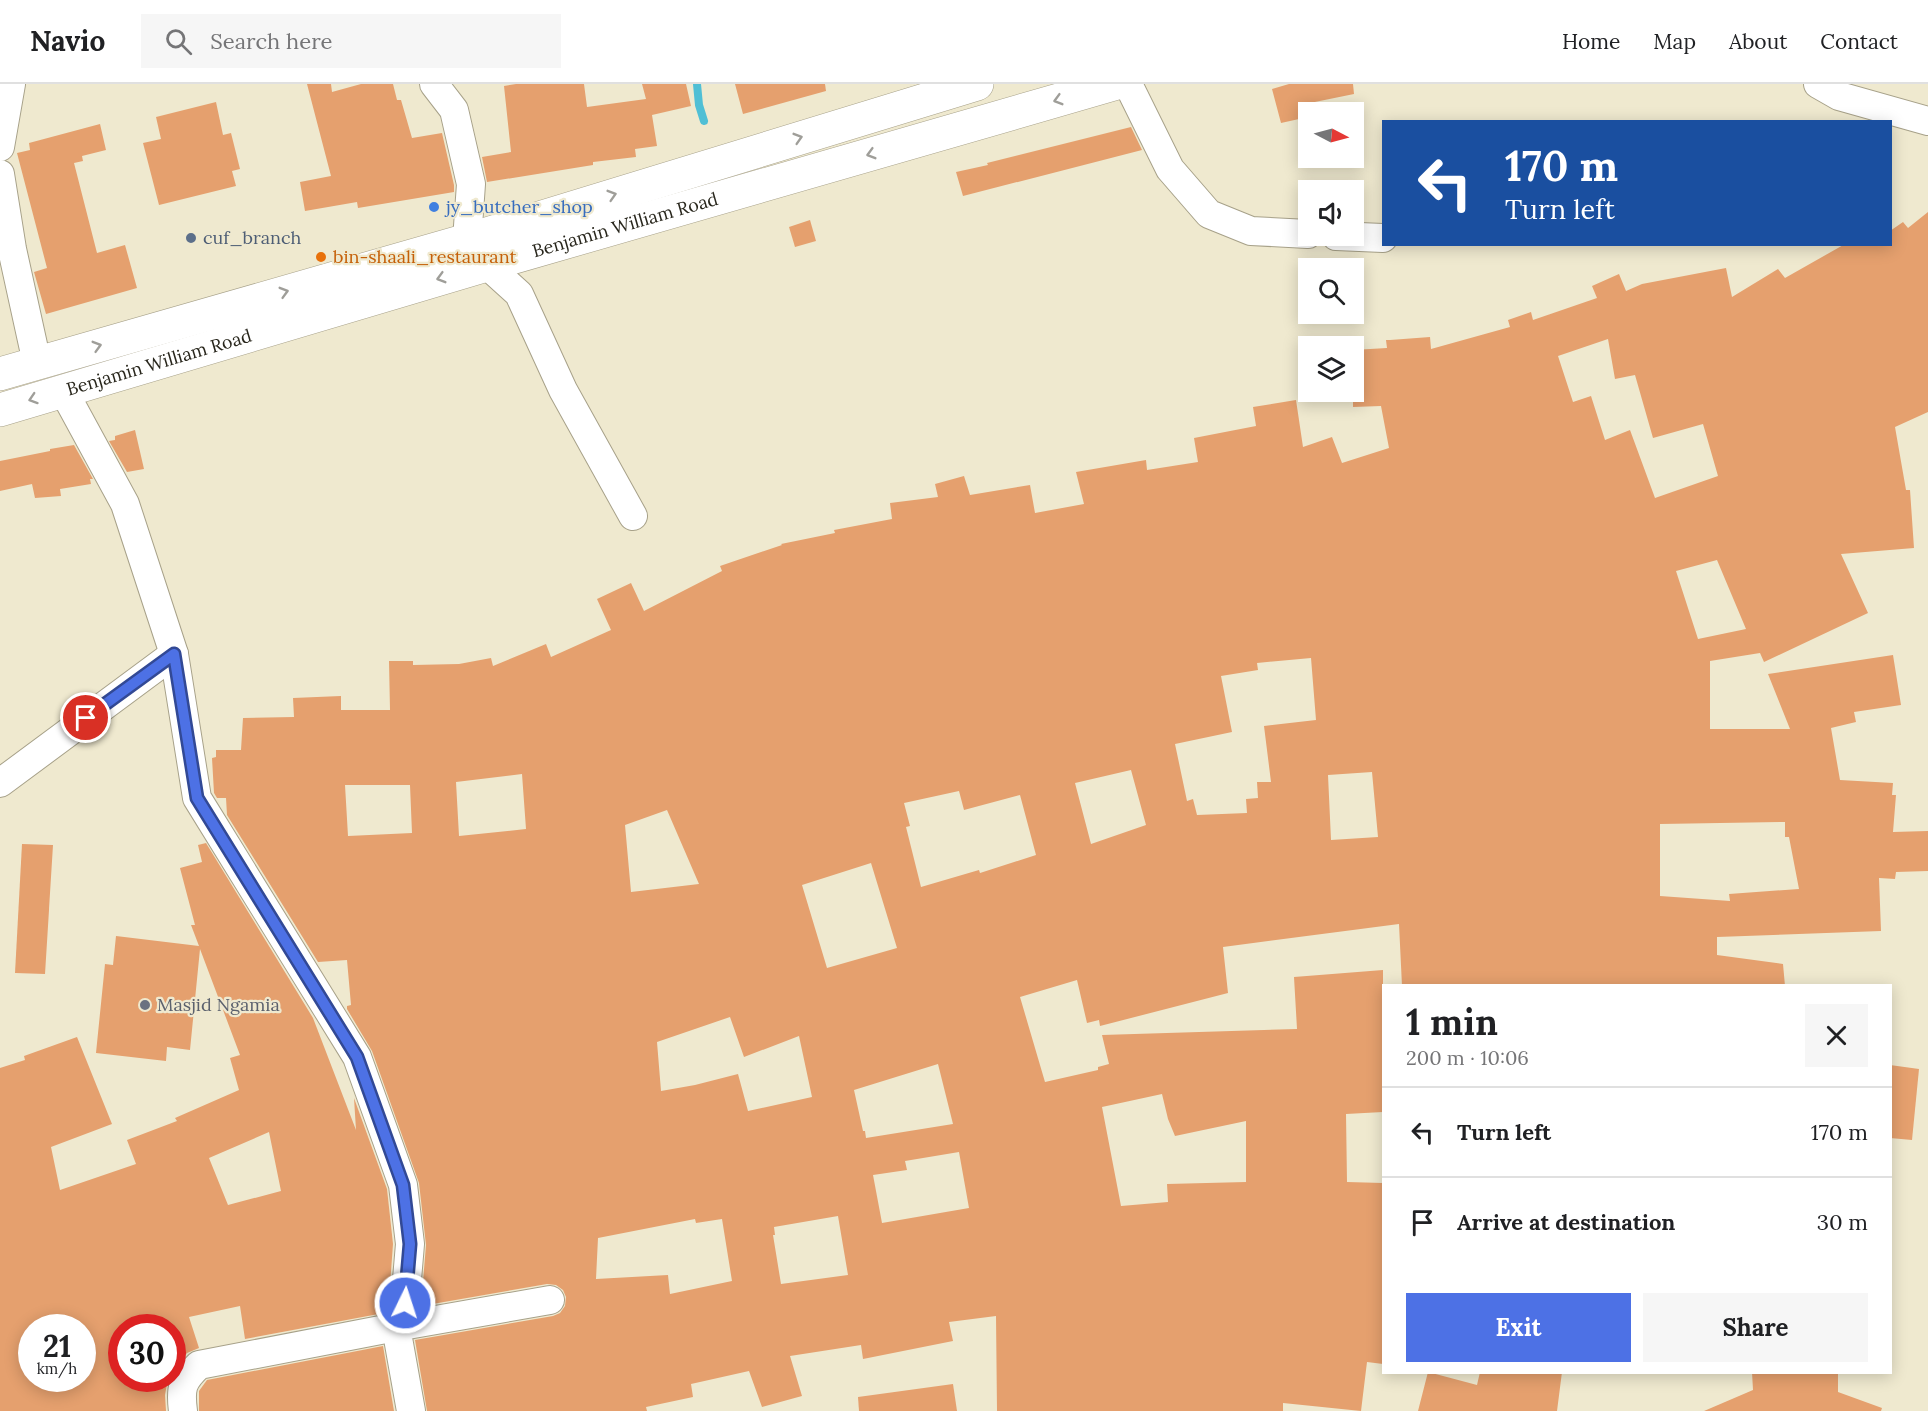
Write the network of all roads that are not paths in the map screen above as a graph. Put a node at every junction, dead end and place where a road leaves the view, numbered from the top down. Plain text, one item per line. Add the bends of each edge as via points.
1 (11, 84) edge
2 (434, 84) edge
3 (976, 84) edge
4 (1114, 84) edge
5 (1128, 84) edge
6 (1818, 84) edge
7 (912, 94) edge
8 (1928, 121) edge
9 (0, 147) edge
10 (0, 174) edge
11 (1298, 233) edge
12 (1364, 237) edge
13 (1382, 238) edge
14 (467, 240) junction
15 (487, 265) junction
16 (37, 363) junction
17 (0, 374) edge
18 (63, 390) junction
19 (0, 410) edge
20 (633, 516) dead end
21 (174, 654) junction
22 (0, 783) edge
23 (550, 1300) dead end
24 (396, 1327) junction
25 (183, 1411) edge
26 (411, 1411) edge

1 - 9 street
2 - 14 street via 454,110 471,184
3 - 7 main road, Benjamin William Road
4 -> 15 main road, Benjamin William Road
5 - 11 street via 1170,169 1209,214 1251,231
6 - 8 street via 1839,96
14 -> 7 main road, Benjamin William Road
10 - 16 street
12 - 13 street
16 -> 14 main road, Benjamin William Road
15 -> 18 main road, Benjamin William Road
15 - 20 street via 519,294 563,390
16 - 17 main road, Benjamin William Road
18 -> 19 main road, Benjamin William Road
18 - 21 street via 125,504
21 - 22 street
21 - 24 street via 197,798 357,1057 403,1185 410,1244 405,1303
23 - 24 street
24 - 25 street via 199,1365 187,1377 180,1393
24 - 26 street

